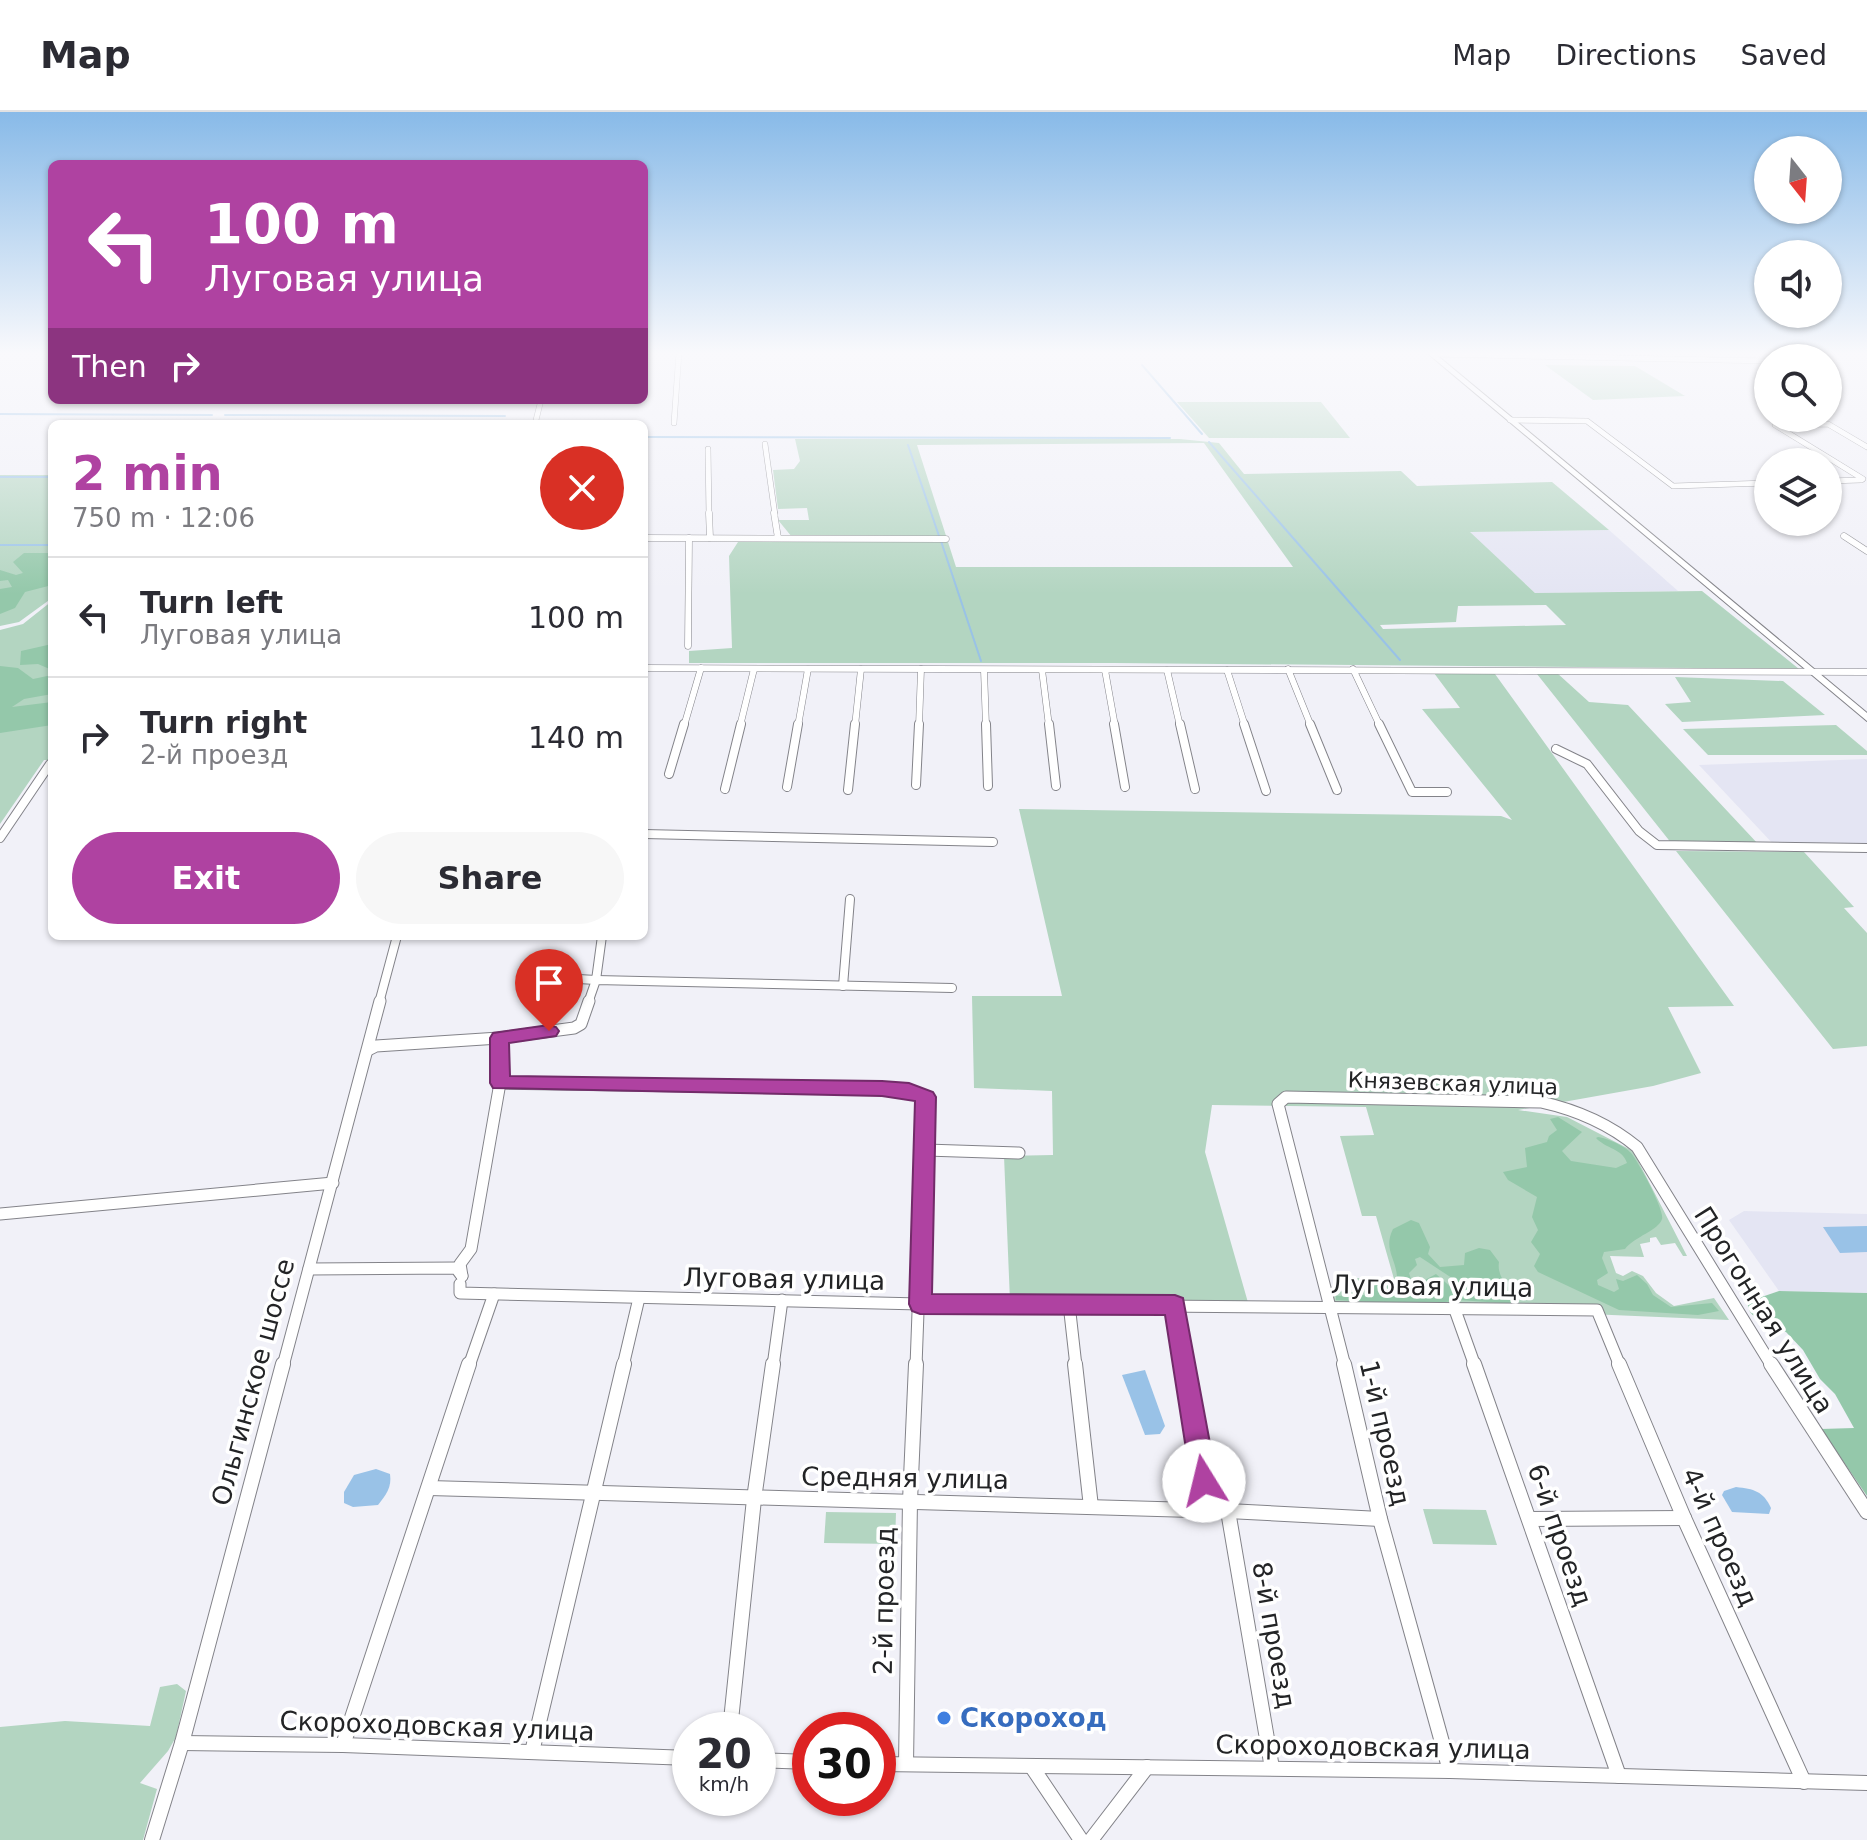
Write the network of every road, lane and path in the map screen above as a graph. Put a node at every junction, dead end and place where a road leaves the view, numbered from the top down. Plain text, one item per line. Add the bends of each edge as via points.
1 (1525, 433) edge
2 (1602, 433) edge
3 (1788, 433) edge
4 (1843, 433) edge
5 (765, 444) dead end
6 (1867, 447) edge
7 (708, 449) dead end
8 (1865, 479) edge
9 (1842, 480) edge
10 (1754, 483) edge
11 (1844, 536) dead end
12 (648, 538) edge
13 (689, 538) junction
14 (710, 538) junction
15 (778, 538) junction
16 (946, 539) dead end
17 (1867, 551) edge
18 (688, 646) dead end
19 (648, 668) edge
20 (701, 668) junction
21 (754, 669) junction
22 (808, 669) junction
23 (861, 669) junction
24 (921, 669) junction
25 (1288, 669) junction
26 (1353, 669) junction
27 (984, 670) junction
28 (1042, 670) junction
29 (1105, 670) junction
30 (1167, 670) junction
31 (1227, 670) junction
32 (1810, 670) junction
33 (1867, 672) edge
34 (1867, 718) edge
35 (1556, 749) dead end
36 (48, 767) edge
37 (669, 774) dead end
38 (916, 785) dead end
39 (988, 786) dead end
40 (1056, 786) dead end
41 (787, 787) dead end
42 (1125, 787) dead end
43 (725, 789) dead end
44 (1195, 789) dead end
45 (848, 790) dead end
46 (1337, 790) dead end
47 (1266, 791) dead end
48 (1447, 792) dead end
49 (648, 834) edge
50 (0, 838) edge
51 (993, 842) dead end
52 (1867, 848) edge
53 (850, 899) dead end
54 (396, 940) edge
55 (601, 940) edge
56 (543, 977) dead end
57 (596, 980) junction
58 (843, 986) junction
59 (952, 988) dead end
60 (499, 1038) junction
61 (368, 1050) junction
62 (500, 1083) junction
63 (1278, 1104) joint
64 (1623, 1134) joint
65 (926, 1150) junction
66 (1019, 1153) dead end
67 (333, 1183) junction
68 (0, 1214) edge
69 (309, 1269) junction
70 (461, 1280) junction
71 (494, 1294) junction
72 (639, 1298) junction
73 (782, 1300) junction
74 (920, 1304) junction
75 (1069, 1304) junction
76 (1175, 1305) junction
77 (1331, 1306) junction
78 (1455, 1310) junction
79 (1597, 1310) joint
80 (429, 1488) junction
81 (592, 1494) junction
82 (754, 1499) junction
83 (910, 1501) junction
84 (1091, 1507) junction
85 (1209, 1511) junction
86 (1228, 1511) junction
87 (1867, 1512) edge
88 (1684, 1518) junction
89 (1380, 1519) junction
90 (1530, 1519) junction
91 (732, 1712) edge
92 (182, 1743) junction
93 (343, 1745) junction
94 (532, 1752) junction
95 (672, 1757) edge
96 (896, 1764) edge
97 (906, 1764) junction
98 (1032, 1767) junction
99 (1147, 1767) junction
100 (1272, 1768) junction
101 (1450, 1771) junction
102 (1619, 1776) junction
103 (1804, 1782) junction
104 (1867, 1783) edge
105 (152, 1840) edge
106 (1081, 1840) edge
107 (1091, 1840) edge

1 - 32 street
2 - 10 street via 1673,486
3 - 8 street
4 - 6 street
5 - 15 street
7 - 14 street
8 - 9 street
11 - 17 street
12 - 13 street
13 - 14 street
13 - 18 street
14 - 15 street
15 - 16 street
19 - 20 street
20 - 21 street
20 - 37 street
21 - 22 street
21 - 43 street
22 - 23 street
22 - 41 street
23 - 24 street
23 - 45 street
24 - 27 street
24 - 38 street
25 - 26 street
25 - 31 street
25 - 46 street
26 - 32 street
26 - 48 street via 1412,792
27 - 28 street
27 - 39 street
28 - 29 street
28 - 40 street
29 - 30 street
29 - 42 street
30 - 31 street
30 - 44 street
31 - 47 street
32 - 33 street
32 - 34 street
35 - 52 street via 1587,764 1639,831 1657,845
36 - 50 street
49 - 51 street
53 - 58 street
54 - 61 street, Ольгинское шоссе
55 - 57 street
56 - 57 street
57 - 58 street
57 - 60 street via 581,1024
58 - 59 street
60 - 61 street
60 - 62 street
61 - 67 street, Ольгинское шоссе
62 - 65 street, 2-й проезд via 916,1093 928,1104
62 - 70 street via 471,1249 460,1264
63 - 64 street, Князевская улица via 1286,1097 1541,1102 1569,1107
63 - 77 street, 1-й проезд
64 - 87 street, Прогонная улица via 1637,1147
65 - 66 street
65 - 74 street, 2-й проезд
67 - 68 street
67 - 69 street, Ольгинское шоссе
69 - 70 street, Луговая улица via 456,1268
69 - 92 street, Ольгинское шоссе
70 - 71 street, Луговая улица via 460,1293
71 - 72 street, Луговая улица
71 - 80 street
72 - 73 street, Луговая улица
72 - 81 street
73 - 74 street, Луговая улица
73 - 82 street
74 - 75 street, Луговая улица
74 - 83 street, 2-й проезд
75 - 76 street, Луговая улица
75 - 84 street
76 - 77 street, Луговая улица
76 - 85 street
77 - 78 street, Луговая улица
77 - 89 street, 1-й проезд
78 - 79 street, Луговая улица
78 - 90 street, 6-й проезд
79 - 88 street, 4-й проезд
80 - 81 street, Средняя улица
80 - 93 street
81 - 82 street, Средняя улица
81 - 94 street
82 - 83 street, Средняя улица
82 - 91 street
83 - 84 street, Средняя улица
83 - 97 street, 2-й проезд
84 - 85 street, Средняя улица
85 - 86 street, Средняя улица
86 - 89 street, Средняя улица
86 - 100 street, 8-й проезд
88 - 90 street
88 - 103 street, 4-й проезд
89 - 101 street, 1-й проезд
90 - 102 street, 6-й проезд
92 - 93 street, Скороходовская улица
92 - 105 street, Ольгинское шоссе
93 - 94 street, Скороходовская улица
94 - 95 street, Скороходовская улица
96 - 97 street, Скороходовская улица
97 - 98 street, Скороходовская улица
98 - 99 street, Скороходовская улица
98 - 106 street
99 - 100 street, Скороходовская улица
99 - 107 street
100 - 101 street, Скороходовская улица
101 - 102 street, Скороходовская улица
102 - 103 street, Скороходовская улица
103 - 104 street, Скороходовская улица

